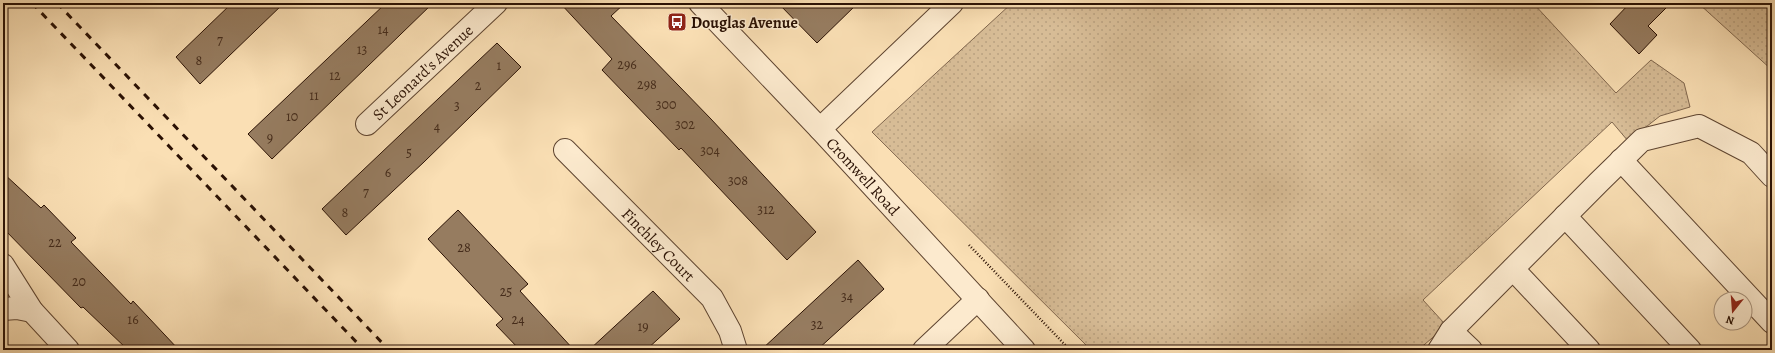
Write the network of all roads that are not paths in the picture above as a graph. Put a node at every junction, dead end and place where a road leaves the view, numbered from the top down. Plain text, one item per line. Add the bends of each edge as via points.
1 (496, 3) edge
2 (700, 3) edge
3 (952, 3) edge
4 (367, 124) dead end
5 (820, 129) junction
6 (565, 150) dead end
7 (1621, 160) junction
8 (1772, 176) edge
9 (1565, 216) junction
10 (3, 265) edge
11 (1513, 269) junction
12 (978, 299) junction
13 (3, 309) edge
14 (32, 311) junction
15 (1772, 322) edge
16 (1451, 331) junction
17 (68, 350) edge
18 (736, 350) edge
19 (924, 350) edge
20 (1024, 350) edge
21 (1439, 350) edge
22 (1471, 350) edge
23 (1589, 350) edge
24 (1690, 350) edge

1 - 4 street, St Leonard's Avenue
2 - 5 street, Cromwell Road
3 - 5 street
5 - 12 street, Cromwell Road
6 - 18 street, Finchley Court via 712,298 730,331
7 - 8 street via 1642,140 1699,126 1751,153
7 - 9 street
7 - 15 street
9 - 11 street
9 - 24 street
10 - 14 street
11 - 16 street
11 - 23 street
12 - 19 street
12 - 20 street, Cromwell Road
13 - 14 street
14 - 17 street
16 - 21 street
16 - 22 street

